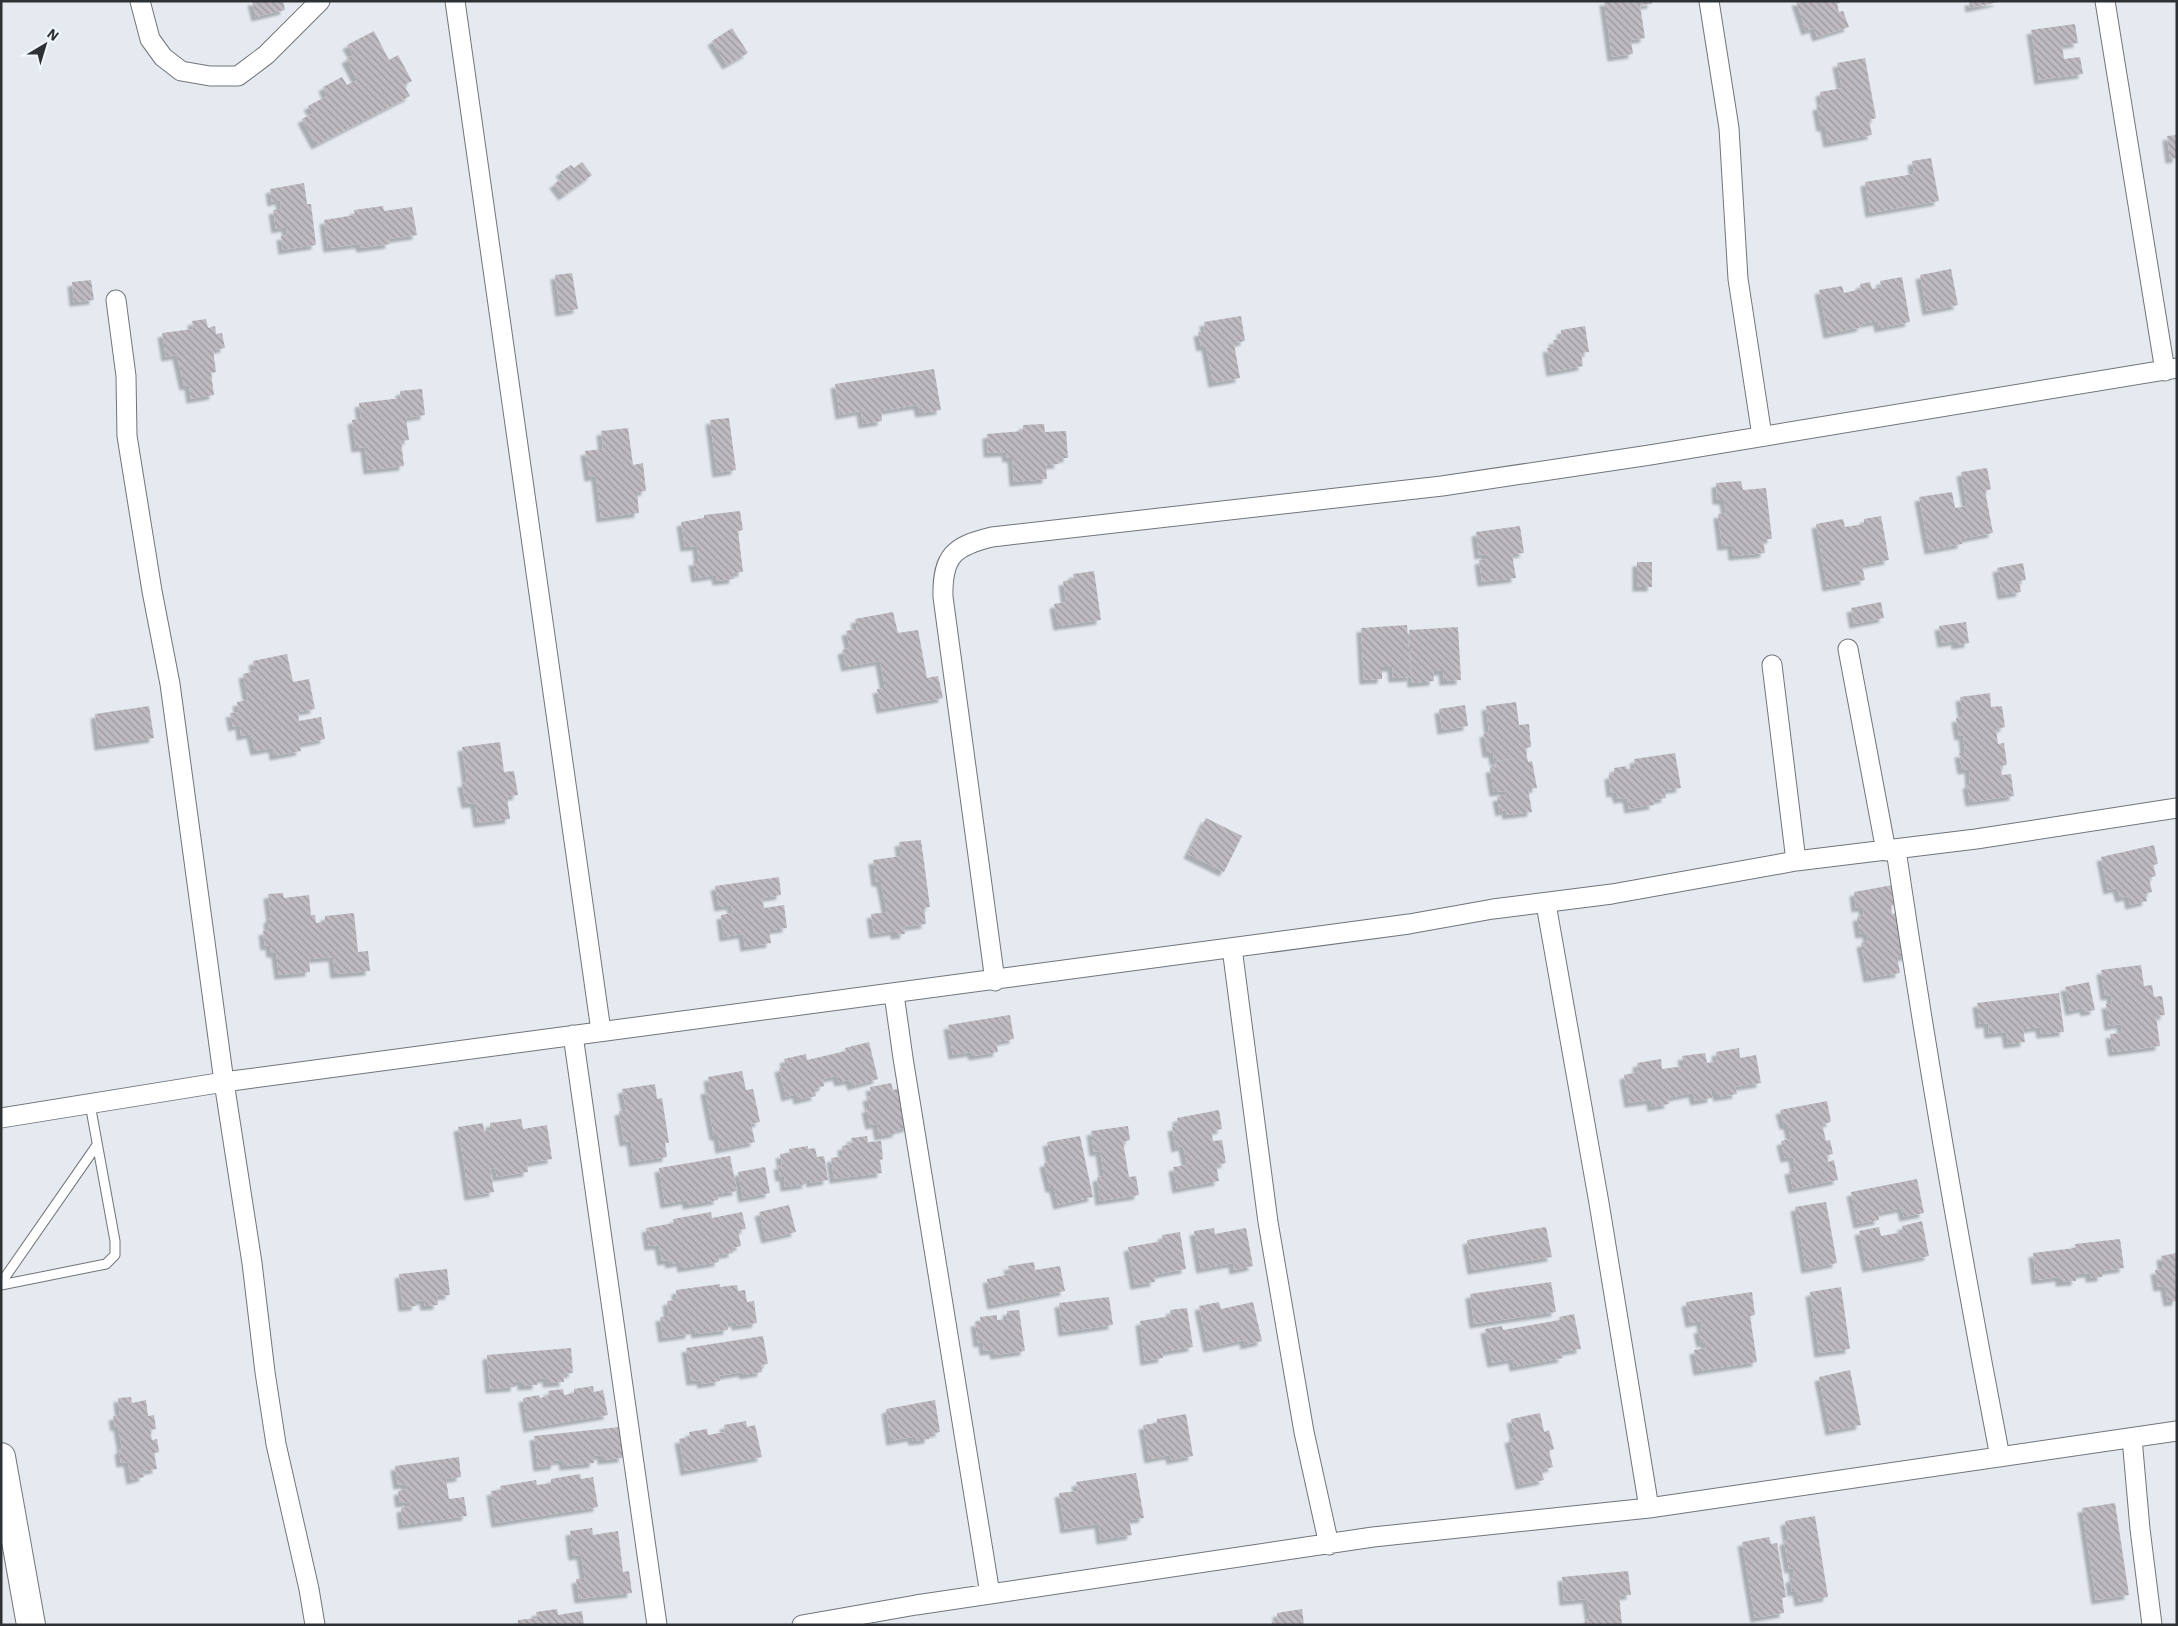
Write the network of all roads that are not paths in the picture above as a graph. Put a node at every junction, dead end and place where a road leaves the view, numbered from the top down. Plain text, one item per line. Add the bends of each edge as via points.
1 (140, 1) edge
2 (320, 1) edge
3 (455, 1) edge
4 (1709, 1) edge
5 (2105, 1) edge
6 (116, 300) dead end
7 (2171, 370) edge
8 (1762, 436) junction
9 (1848, 649) dead end
10 (1772, 665) dead end
11 (2177, 808) edge
12 (1891, 851) junction
13 (1796, 861) junction
14 (1546, 904) junction
15 (1232, 948) junction
16 (995, 981) junction
17 (894, 994) junction
18 (601, 1031) junction
19 (573, 1035) junction
20 (224, 1082) junction
21 (90, 1104) junction
22 (1, 1118) edge
23 (97, 1145) junction
24 (1, 1284) edge
25 (2177, 1431) edge
26 (2132, 1438) junction
27 (1, 1457) edge
28 (2000, 1457) junction
29 (1649, 1508) junction
30 (1329, 1545) junction
31 (990, 1594) junction
32 (31, 1625) edge
33 (315, 1625) edge
34 (657, 1625) edge
35 (802, 1625) edge
36 (2152, 1625) edge

1 - 2 street via 150,39 163,57 181,71 210,76 238,76 266,56
3 - 18 street
4 - 8 street via 1729,128 1738,279
5 - 7 street
6 - 20 street via 126,376 127,436 170,684
7 - 8 street
8 - 16 street via 1442,486 992,537 968,543 955,552 942,579 943,597
9 - 12 street
10 - 13 street
11 - 12 street
12 - 13 street
12 - 28 street
13 - 14 street
14 - 15 street
14 - 29 street
15 - 16 street
15 - 30 street via 1268,1222 1304,1432
16 - 17 street
17 - 18 street
17 - 31 street
18 - 19 street
19 - 20 street
19 - 34 street
20 - 21 street
20 - 33 street via 276,1444
21 - 22 street
21 - 23 lane
23 - 24 lane
23 - 24 lane via 116,1255 106,1264
25 - 26 street
26 - 28 street
26 - 36 street
27 - 32 main road
28 - 29 street
29 - 30 street via 1373,1537
30 - 31 street
31 - 35 street

